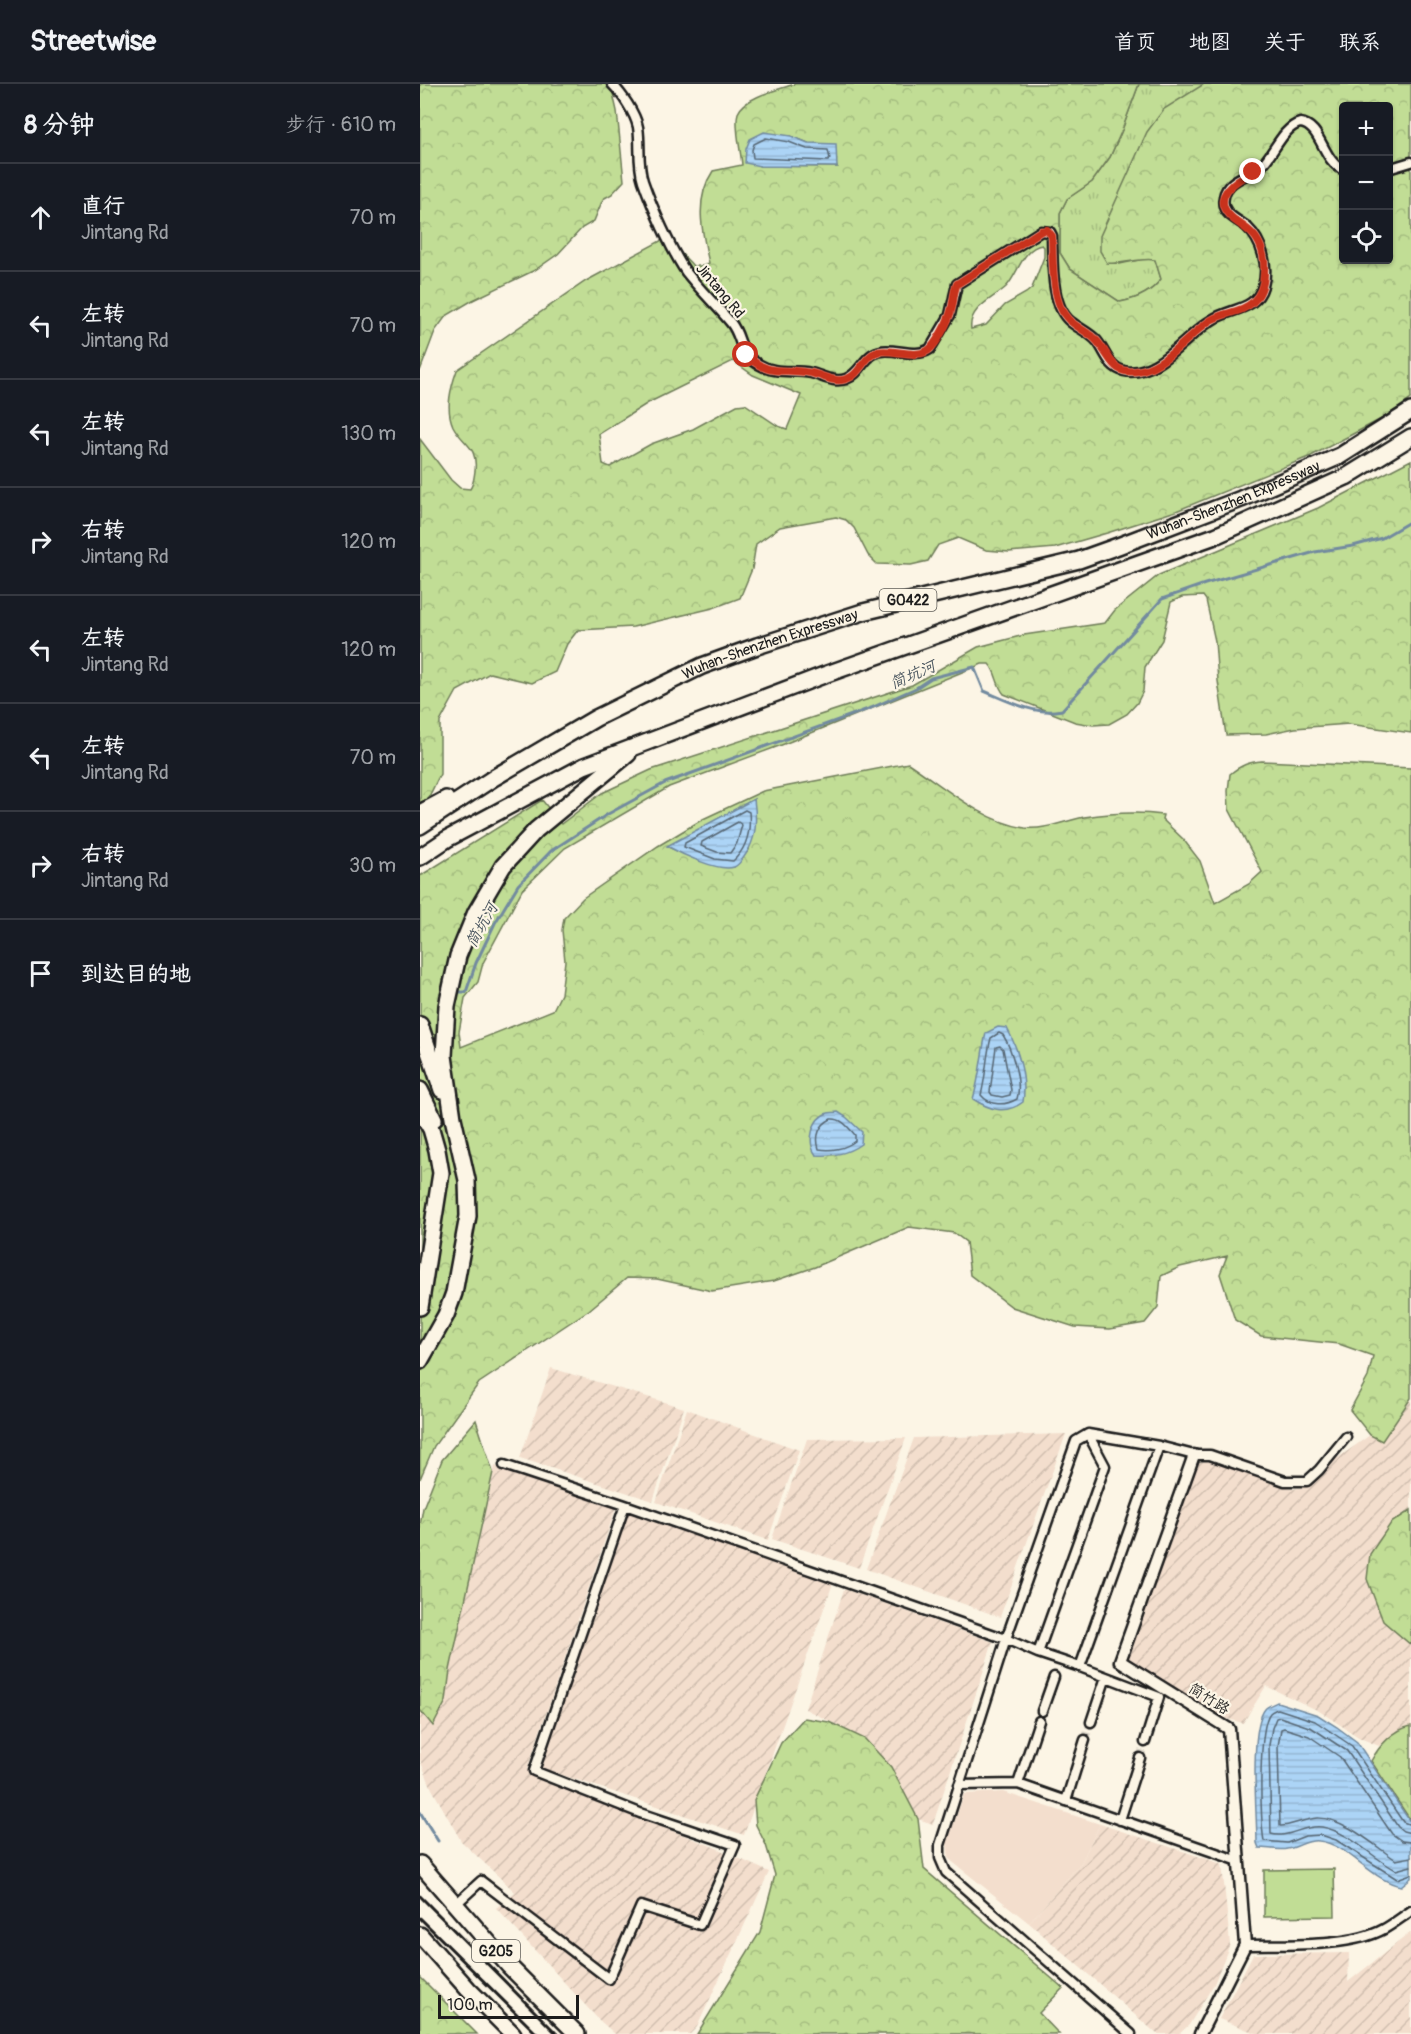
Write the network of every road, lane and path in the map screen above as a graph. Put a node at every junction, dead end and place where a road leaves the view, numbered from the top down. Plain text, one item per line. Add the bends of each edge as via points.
1 (612, 84) edge
2 (1411, 162) edge
3 (1339, 167) edge
4 (1393, 168) edge
5 (1411, 411) edge
6 (1411, 437) edge
7 (642, 743) junction
8 (495, 777) junction
9 (420, 813) edge
10 (420, 826) edge
11 (420, 857) edge
12 (420, 1025) edge
13 (420, 1090) edge
14 (420, 1110) edge
15 (453, 1118) junction
16 (441, 1173) junction
17 (420, 1307) edge
18 (420, 1361) edge
19 (1088, 1434) junction
20 (1346, 1437) dead end
21 (1159, 1446) junction
22 (1194, 1455) junction
23 (504, 1465) dead end
24 (625, 1505) junction
25 (1006, 1639) junction
26 (1038, 1653) junction
27 (1080, 1668) junction
28 (1057, 1669) junction
29 (1106, 1677) junction
30 (1042, 1711) dead end
31 (1039, 1721) dead end
32 (1091, 1722) tunnel mouth
33 (1085, 1740) tunnel mouth
34 (1144, 1742) tunnel mouth
35 (1140, 1758) tunnel mouth
36 (1018, 1784) junction
37 (959, 1785) junction
38 (1066, 1800) junction
39 (1120, 1820) junction
40 (420, 1857) edge
41 (1239, 1861) junction
42 (420, 1864) edge
43 (432, 1877) junction
44 (456, 1904) junction
45 (1411, 1911) edge
46 (420, 1935) edge
47 (1245, 1945) junction
48 (513, 2034) edge
49 (577, 2034) edge
50 (1131, 2034) edge
51 (1200, 2034) edge

1 - 3 street, Jintang Rd via 636,122 641,174 677,257 732,325 742,349 770,370 812,373 830,380 853,376 878,352 918,353 930,349 950,315 957,284 1047,230 1052,236 1056,292 1064,314 1095,339 1118,369 1132,372 1151,367 1212,319 1253,302 1263,287 1264,268 1258,240 1224,207 1224,195 1231,185 1259,167 1290,128 1300,123 1310,126
2 - 4 street
5 - 8 highway, Wuhan-Shenzhen Expressway / G0422 via 1340,456 1118,546 1078,560 863,612 702,666 596,718
6 - 7 highway, Wuhan-Shenzhen Expressway / G0422 via 1346,477 1215,536
7 - 11 highway, Wuhan-Shenzhen Expressway / G0422 via 584,766
7 - 15 highway via 536,830 503,866 476,912 458,957 447,1006 444,1056
8 - 9 highway
8 - 10 highway, Wuhan-Shenzhen Expressway / G0422
12 - 15 highway
13 - 16 highway via 437,1127
14 - 16 highway via 431,1129
15 - 18 highway via 467,1180 468,1216 454,1293
16 - 17 highway
19 - 21 street
19 - 25 street via 1076,1441
19 - 26 street via 1105,1466
20 - 22 street via 1306,1480 1285,1481 1210,1455
21 - 22 street
21 - 27 street
22 - 41 street, 简竹路 via 1120,1661 1229,1729
23 - 24 street
24 - 25 street
24 - 44 street via 534,1771 735,1845 700,1925 641,1906 609,1979 481,1881
25 - 26 street
25 - 37 street
26 - 28 street
27 - 28 street
27 - 29 street
28 - 30 street
29 - 32 street
29 - 34 street via 1159,1697
31 - 36 street
33 - 38 street
35 - 39 street
36 - 37 street
36 - 38 street
37 - 50 street via 940,1845 946,1872
38 - 39 street
39 - 41 street
40 - 43 highway
41 - 47 street, 简竹路
42 - 43 highway, G205
43 - 44 highway, G205
44 - 49 highway, G205 via 509,1966
45 - 47 street via 1383,1930 1361,1937 1334,1942
46 - 48 highway, G205
47 - 51 street

